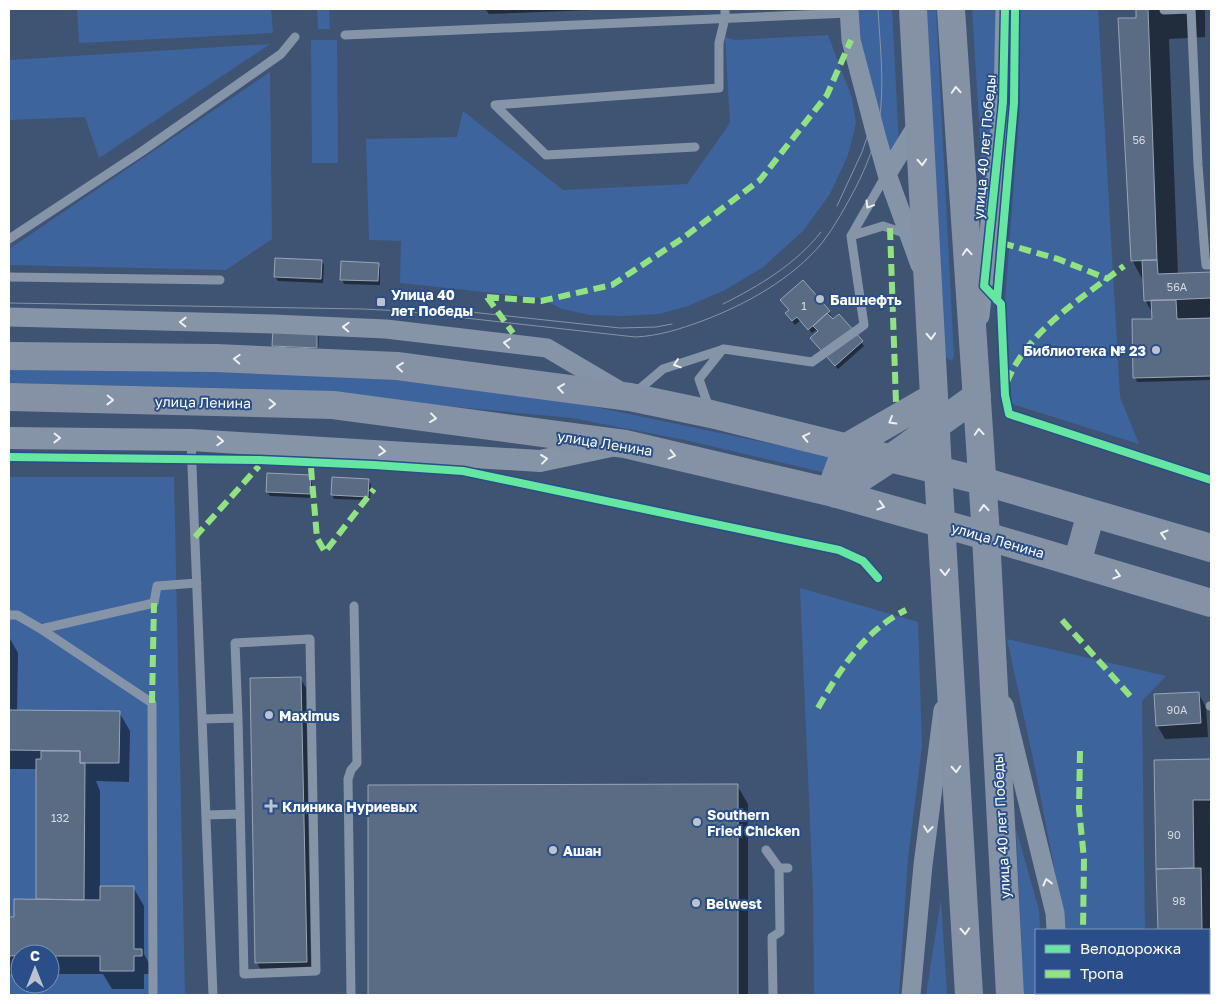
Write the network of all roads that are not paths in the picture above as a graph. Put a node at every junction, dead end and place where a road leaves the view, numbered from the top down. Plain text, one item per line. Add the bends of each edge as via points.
1 (913, 9) edge
2 (951, 9) edge
3 (1005, 9) edge
4 (1191, 9) edge
5 (1164, 10) dead end
6 (849, 11) edge
7 (725, 14) edge
8 (345, 35) dead end
9 (295, 37) dead end
10 (920, 122) junction
11 (695, 147) dead end
12 (887, 174) junction
13 (909, 235) junction
14 (851, 236) junction
15 (9, 239) edge
16 (1211, 265) edge
17 (9, 277) edge
18 (220, 280) dead end
19 (928, 287) junction
20 (9, 317) edge
21 (724, 349) junction
22 (9, 356) edge
23 (974, 362) junction
24 (933, 364) junction
25 (977, 396) junction
26 (630, 397) junction
27 (934, 397) junction
28 (9, 398) edge
29 (711, 414) junction
30 (936, 426) junction
31 (9, 438) edge
32 (191, 440) junction
33 (625, 444) junction
34 (847, 447) junction
35 (891, 458) junction
36 (938, 470) junction
37 (982, 481) junction
38 (833, 493) junction
39 (1091, 513) junction
40 (942, 523) junction
41 (986, 536) junction
42 (1211, 548) edge
43 (1076, 563) junction
44 (197, 583) junction
45 (1184, 595) junction
46 (1211, 603) edge
47 (354, 606) dead end
48 (1211, 612) edge
49 (9, 615) edge
50 (41, 629) junction
51 (992, 656) junction
52 (950, 659) junction
53 (238, 718) junction
54 (203, 719) junction
55 (240, 814) junction
56 (206, 815) junction
57 (766, 850) dead end
58 (1056, 929) edge
59 (153, 995) edge
60 (213, 995) edge
61 (351, 995) edge
62 (774, 995) edge
63 (911, 995) edge
64 (969, 995) edge
65 (1010, 995) edge

1 - 10 main road
23 -> 2 main road, улица 40 лет Победы
3 - 23 street, улица 40 лет Победы via 1003,102
4 - 5 lane
4 - 16 lane via 1204,246 1206,265
6 - 7 lane
6 - 12 street via 850,40
7 - 8 lane
7 - 11 lane via 719,43 719,88 495,105 546,155
9 - 15 lane via 280,54 157,141
10 - 12 street
10 -> 19 main road
12 - 13 street
12 -> 14 lane
13 - 14 lane via 883,226
13 - 19 street
14 - 21 lane via 864,325 812,362
17 - 18 lane
19 -> 24 main road
26 -> 20 street via 546,348 386,329
21 -> 26 lane via 663,369
21 - 29 lane via 699,379
26 -> 22 main road via 397,366 216,358
23 - 24 main road
23 - 25 main road, улица 40 лет Победы
24 - 27 main road
25 - 30 main road
37 -> 25 main road, улица 40 лет Победы
26 - 29 main road
27 - 30 main road
27 -> 34 main road
28 -> 33 main road, улица Ленина via 333,405
34 -> 29 main road
30 - 35 main road
30 - 36 main road
31 -> 32 street
32 -> 33 street via 540,461
32 - 44 lane
33 -> 38 main road, улица Ленина
34 - 35 main road
34 - 38 main road
35 - 36 main road
35 - 38 main road
36 - 37 main road
36 - 40 main road
37 - 39 main road
41 -> 37 main road, улица 40 лет Победы
38 -> 40 main road, улица Ленина
42 -> 39 main road
39 - 43 main road
40 - 41 main road, улица Ленина
40 -> 52 main road
41 - 43 main road, улица Ленина
41 - 51 main road, улица 40 лет Победы
43 -> 45 main road, улица Ленина
44 - 50 lane via 157,586 154,603
44 - 54 lane
45 - 46 main road, улица Ленина
45 - 48 street, улица Ленина
47 - 61 lane via 357,763 348,779
49 - 50 lane via 17,615
50 - 59 lane via 152,703
51 - 52 main road
58 -> 51 street, улица 40 лет Победы via 1055,913
51 - 65 main road, улица 40 лет Победы
52 -> 63 street
52 -> 64 main road
53 - 54 lane
53 - 55 lane
53 - 55 lane via 235,642 310,640 316,971 244,974
54 - 56 lane
55 - 56 lane
56 - 60 lane
57 - 62 lane via 783,868 780,932 772,937

